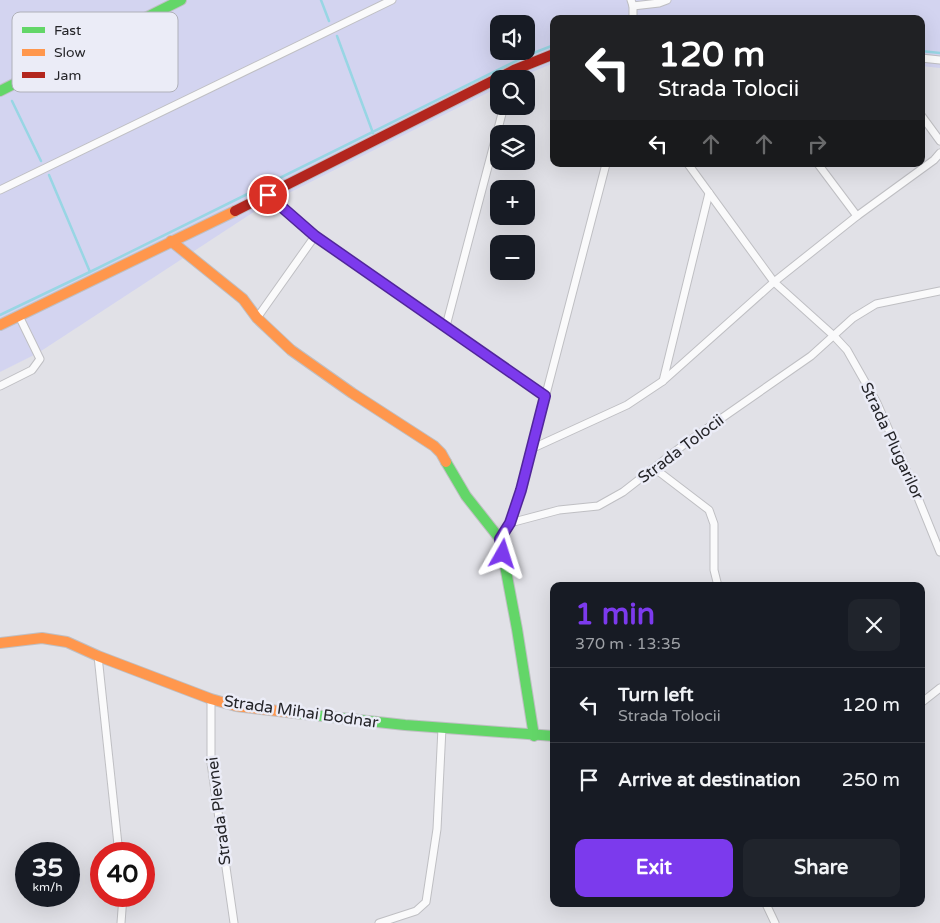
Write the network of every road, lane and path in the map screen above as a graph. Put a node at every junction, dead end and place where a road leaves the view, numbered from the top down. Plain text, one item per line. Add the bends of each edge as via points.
1 (181, 0) edge
2 (392, 0) edge
3 (667, 0) edge
4 (632, 3) edge
5 (157, 12) edge
6 (550, 56) edge
7 (925, 58) edge
8 (940, 60) edge
9 (520, 70) edge
10 (12, 85) edge
11 (490, 85) edge
12 (0, 91) edge
13 (502, 115) edge
14 (925, 121) edge
15 (940, 141) edge
16 (940, 153) edge
17 (605, 167) edge
18 (690, 167) edge
19 (820, 167) edge
20 (924, 167) edge
21 (925, 167) edge
22 (0, 190) edge
23 (709, 193) junction
24 (268, 195) junction
25 (857, 216) junction
26 (315, 236) junction
27 (171, 241) junction
28 (774, 282) junction
29 (940, 291) edge
30 (18, 316) junction
31 (257, 318) junction
32 (0, 325) edge
33 (446, 326) junction
34 (834, 336) junction
35 (663, 381) junction
36 (0, 386) edge
37 (545, 396) junction
38 (531, 449) junction
39 (654, 468) junction
40 (510, 523) junction
41 (500, 539) junction
42 (940, 552) edge
43 (717, 582) edge
44 (0, 643) edge
45 (98, 656) junction
46 (940, 688) edge
47 (211, 699) junction
48 (925, 700) edge
49 (442, 728) junction
50 (534, 736) junction
51 (550, 736) edge
52 (118, 842) edge
53 (122, 907) edge
54 (767, 907) edge
55 (121, 923) edge
56 (234, 923) edge
57 (379, 923) edge
58 (774, 923) edge

1 - 5 street
2 - 22 street
3 - 4 street
6 - 9 street
7 - 8 street
10 - 12 street
11 - 24 street
13 - 33 street
14 - 15 street
16 - 21 street
17 - 37 street
18 - 23 street
19 - 25 street
20 - 25 street
23 - 28 street
23 - 35 street
24 - 26 street
24 - 27 street
25 - 28 street
26 - 31 street
26 - 33 street
27 - 30 street
27 - 31 street via 235,292
28 - 34 street
28 - 35 street
29 - 34 street, Strada Tolocii via 876,304 852,318
30 - 32 street
30 - 36 street via 40,359 32,370
31 - 41 street via 291,350 434,446 466,496
33 - 37 street
34 - 39 street, Strada Tolocii via 811,356
34 - 42 street, Strada Plugarilor via 847,350 877,404
35 - 38 street via 627,405
37 - 38 street
38 - 40 street
39 - 40 street, Strada Tolocii via 598,506 559,510
39 - 43 street via 709,510 714,524
40 - 41 street
41 - 50 street
44 - 45 street, Strada Mihai Bodnar via 54,639
45 - 47 street, Strada Mihai Bodnar
45 - 52 street
46 - 48 street
47 - 49 street, Strada Mihai Bodnar via 258,710
47 - 56 street, Strada Plevnei via 211,762
49 - 50 street, Strada Mihai Bodnar
49 - 57 street via 437,829 426,902 416,911
50 - 51 street, Strada Mihai Bodnar
53 - 55 street
54 - 58 street

